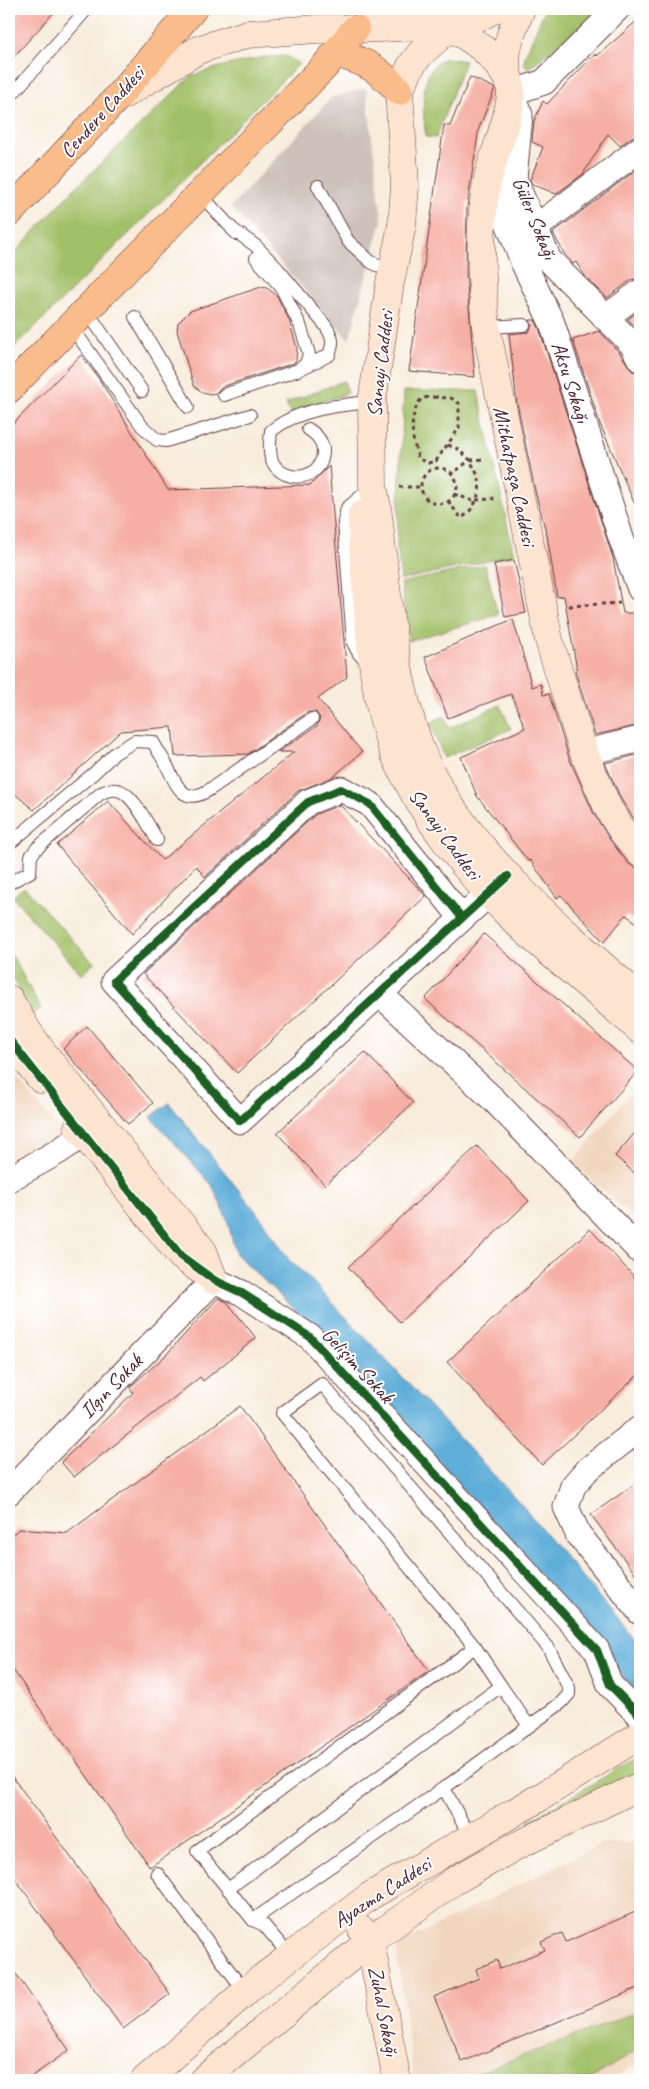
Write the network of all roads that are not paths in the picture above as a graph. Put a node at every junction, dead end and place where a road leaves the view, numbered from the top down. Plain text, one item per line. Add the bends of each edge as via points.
1 (87, 9) edge
2 (193, 9) edge
3 (495, 9) edge
4 (521, 9) edge
5 (617, 9) edge
6 (450, 27) junction
7 (355, 29) junction
8 (336, 53) junction
9 (510, 87) junction
10 (399, 91) junction
11 (9, 98) edge
12 (115, 100) junction
13 (640, 149) edge
14 (488, 180) junction
15 (318, 186) dead end
16 (200, 194) junction
17 (9, 213) edge
18 (232, 228) junction
19 (535, 228) junction
20 (392, 272) junction
21 (640, 292) edge
22 (135, 317) dead end
23 (78, 318) junction
24 (605, 318) junction
25 (524, 325) dead end
26 (486, 327) junction
27 (334, 343) junction
28 (307, 344) junction
29 (640, 359) edge
30 (298, 370) junction
31 (9, 389) edge
32 (142, 391) dead end
33 (224, 395) dead end
34 (372, 402) junction
35 (188, 407) dead end
36 (250, 415) dead end
37 (308, 429) dead end
38 (385, 487) junction
39 (630, 596) edge
40 (312, 719) dead end
41 (640, 739) edge
42 (584, 753) junction
43 (157, 840) dead end
44 (9, 844) edge
45 (640, 853) edge
46 (9, 883) edge
47 (499, 884) junction
48 (462, 918) junction
49 (380, 994) junction
50 (640, 998) edge
51 (9, 999) edge
52 (640, 1030) edge
53 (9, 1039) edge
54 (92, 1129) junction
55 (9, 1179) edge
56 (640, 1251) edge
57 (214, 1280) junction
58 (640, 1428) edge
59 (9, 1492) edge
60 (640, 1612) edge
61 (474, 1647) junction
62 (501, 1686) junction
63 (640, 1716) edge
64 (529, 1726) junction
65 (640, 1735) edge
66 (640, 1786) edge
67 (444, 1788) junction
68 (640, 1808) edge
69 (589, 1810) junction
70 (470, 1837) junction
71 (157, 1872) dead end
72 (228, 1889) junction
73 (348, 1912) junction
74 (253, 1920) junction
75 (370, 1941) junction
76 (290, 1956) junction
77 (245, 1992) junction
78 (145, 2080) edge
79 (203, 2080) edge
80 (397, 2080) edge

1 - 11 lane
2 - 12 main road, Cendere Caddesi
3 - 6 main road
4 - 9 main road, Mithatpaşa Caddesi via 506,59
5 - 9 street via 544,82
6 - 7 main road
6 - 9 main road via 487,51
6 - 10 main road via 420,54
7 - 8 main road
7 - 12 main road via 247,34 198,50
8 - 10 main road via 361,60 379,70
8 - 16 main road
9 - 14 main road, Mithatpaşa Caddesi via 504,128
9 - 19 street, Güler Sokağı via 520,115 514,179
10 - 20 main road, Sanayi Caddesi via 405,186 402,225
12 - 17 main road, Cendere Caddesi
13 - 19 street
14 - 26 main road, Mithatpaşa Caddesi via 482,215 482,290
14 - 39 street, Aksu Sokağı via 552,323 622,538
15 - 20 lane via 348,241 371,262
16 - 18 lane
16 - 23 main road
18 - 27 lane via 256,246 278,269 325,325
18 - 28 lane via 281,287
19 - 24 street, Güler Sokağı via 549,260
20 - 34 main road, Sanayi Caddesi
21 - 24 street
22 - 35 lane
23 - 31 main road
23 - 32 lane
23 - 36 lane via 142,426 157,440 166,441
24 - 29 street, Güler Sokağı via 632,344
25 - 26 lane
26 - 42 main road, Mithatpaşa Caddesi via 549,640
27 - 28 lane via 322,352 314,351
27 - 30 lane via 329,355
28 - 30 lane via 306,364
30 - 33 lane
34 - 37 lane via 322,408 281,423 271,432 269,446 272,461 278,469 292,476 305,476 323,461 323,445
34 - 38 main road, Sanayi Caddesi
38 - 47 main road, Sanayi Caddesi via 378,506 395,662 420,749 430,771
38 - 47 main road, Sanayi Caddesi via 362,511 380,708 393,749 413,793 430,820
40 - 44 lane via 200,795 191,796 176,786 153,742 135,741 115,753
41 - 42 street
42 - 45 main road, Mithatpaşa Caddesi via 608,808
43 - 46 lane via 126,793 110,790 101,793 36,848 31,856 30,872
47 - 48 street
47 - 50 main road, Sanayi Caddesi via 564,930
47 - 52 main road, Sanayi Caddesi via 517,923
48 - 49 street
48 - 49 street via 370,804 341,789 308,802 114,981 240,1121
49 - 56 street via 494,1100
51 - 54 main road
53 - 54 main road, Gelişim Sokak
54 - 55 street
54 - 57 main road, Gelişim Sokak via 181,1256
57 - 59 street, Ilgın Sokak
57 - 63 street, Gelişim Sokak via 242,1293 310,1337 598,1650 610,1686
58 - 60 street via 586,1471 573,1486 566,1507 578,1534
61 - 62 lane
61 - 64 lane via 282,1413 322,1384 548,1647 569,1694
61 - 72 lane via 197,1851
62 - 64 lane
62 - 72 lane
64 - 67 lane
65 - 70 main road, Ayazma Caddesi
66 - 69 main road, Ayazma Caddesi
67 - 70 lane
67 - 74 lane
68 - 69 main road
69 - 75 main road, Ayazma Caddesi via 454,1881
70 - 73 main road, Ayazma Caddesi
71 - 77 lane
72 - 74 lane
73 - 75 main road
73 - 76 main road, Ayazma Caddesi
74 - 76 lane via 264,1925
75 - 79 main road, Ayazma Caddesi
75 - 80 main road, Zuhal Sokağı
76 - 77 main road, Ayazma Caddesi
77 - 78 main road, Ayazma Caddesi
77 - 79 main road via 254,2003 253,2014 211,2054

